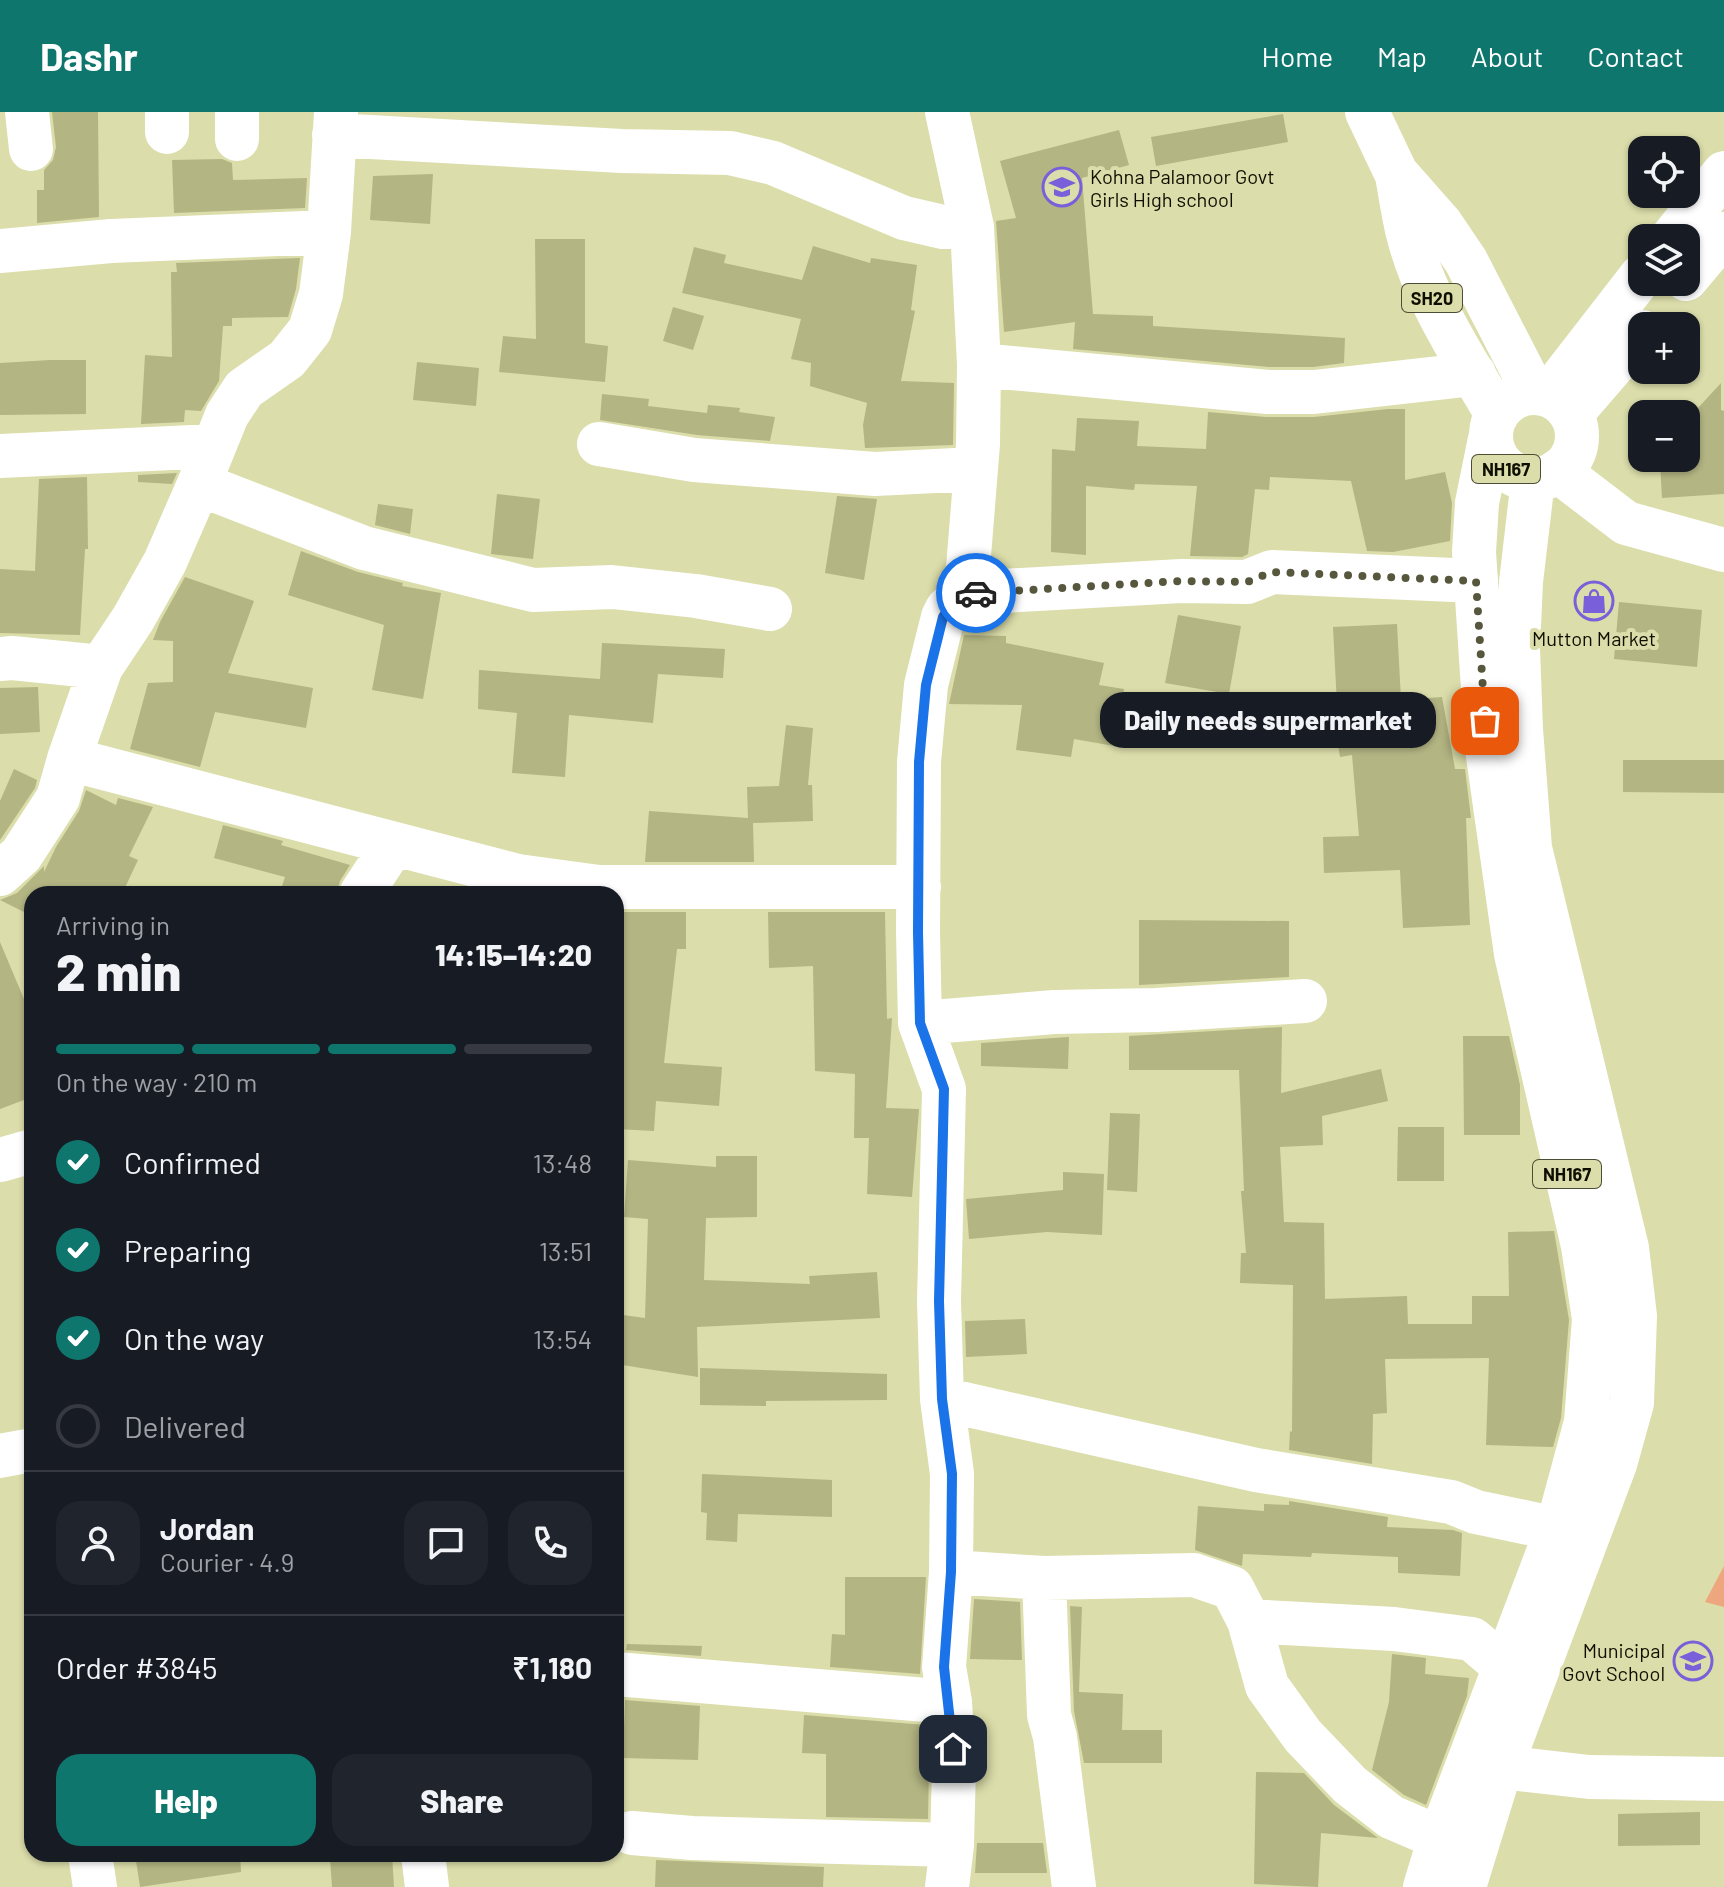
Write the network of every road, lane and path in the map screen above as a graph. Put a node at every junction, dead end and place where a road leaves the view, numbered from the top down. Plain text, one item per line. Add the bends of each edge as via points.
1 (947, 112) edge
2 (1367, 112) edge
3 (335, 124) edge
4 (1396, 173) junction
5 (1724, 173) edge
6 (1683, 224) edge
7 (972, 227) junction
8 (329, 232) junction
9 (1724, 234) edge
10 (0, 251) edge
11 (1700, 263) edge
12 (1628, 292) edge
13 (1672, 296) edge
14 (1659, 312) edge
15 (1628, 342) edge
16 (979, 365) junction
17 (1474, 374) junction
18 (1528, 411) junction
19 (599, 444) dead end
20 (0, 456) edge
21 (206, 465) junction
22 (976, 469) junction
23 (1546, 476) junction
24 (1724, 550) edge
25 (1476, 581) junction
26 (966, 593) junction
27 (770, 609) dead end
28 (0, 659) edge
29 (101, 667) junction
30 (69, 759) junction
31 (393, 845) junction
32 (0, 874) edge
33 (366, 886) edge
34 (572, 886) edge
35 (919, 887) junction
36 (624, 891) edge
37 (1305, 1001) dead end
38 (920, 1023) junction
39 (24, 1153) edge
40 (0, 1160) edge
41 (942, 1399) junction
42 (24, 1452) edge
43 (0, 1456) edge
44 (1557, 1529) junction
45 (951, 1572) junction
46 (1044, 1578) junction
47 (1249, 1621) junction
48 (1505, 1667) junction
49 (624, 1675) edge
50 (950, 1702) junction
51 (1501, 1767) junction
52 (1724, 1779) edge
53 (632, 1833) dead end
54 (1440, 1838) junction
55 (91, 1862) edge
56 (424, 1862) edge
57 (950, 1866) edge
58 (95, 1887) edge
59 (427, 1887) edge
60 (1074, 1887) edge
61 (1425, 1887) edge
62 (1464, 1887) edge

1 - 7 main road
2 - 4 main road, SH20
3 - 7 main road via 622,151 730,153 773,163 904,218
3 - 8 main road
4 - 17 main road, SH20 via 1419,269 1441,320
4 - 18 main road, SH20 via 1466,261
5 - 6 main road
7 - 16 main road
8 - 10 main road
8 - 21 main road via 310,330 287,359 244,389
9 - 11 main road
12 - 18 main road, NH167
13 - 14 main road
15 - 18 main road, NH167
16 - 17 main road via 1268,392 1314,392
16 - 22 main road
17 - 18 main road, SH20
18 - 23 main road, NH167 via 1577,429 1570,460
18 - 23 main road, NH167 via 1494,453 1511,473
18 - 25 main road, NH167 via 1477,503
19 - 22 main road via 694,460 875,474
20 - 21 main road
21 - 27 main road via 364,548 533,590 612,587
21 - 29 main road via 165,562
22 - 26 main road
23 - 24 main road via 1626,523
23 - 51 main road, NH167 via 1521,582 1518,649 1530,848 1627,1248 1635,1316 1632,1403 1615,1464
25 - 26 main road via 1272,572 1247,582
25 - 44 main road, NH167 via 1487,749 1516,954 1583,1246 1594,1319 1586,1422
26 - 35 main road via 943,617 926,685 919,762
28 - 29 main road
29 - 30 main road
30 - 31 main road
30 - 32 main road via 58,798 21,855
31 - 33 main road
31 - 34 main road
35 - 36 main road
35 - 38 main road
37 - 38 main road
38 - 41 main road via 944,1089
39 - 40 main road
41 - 44 main road via 1256,1470 1451,1502
41 - 45 main road via 952,1474
42 - 43 main road
44 - 48 main road, NH167
45 - 46 main road
45 - 50 main road via 944,1667
46 - 47 main road via 1194,1575 1232,1588
46 - 60 main road via 1049,1715
47 - 48 main road via 1472,1639
47 - 54 main road via 1267,1686 1303,1736 1350,1785 1391,1817
48 - 54 main road, NH167
49 - 50 main road
50 - 57 main road
51 - 52 main road via 1589,1777
51 - 62 main road, NH167
53 - 57 main road
54 - 61 main road, NH167
55 - 58 main road
56 - 59 main road

